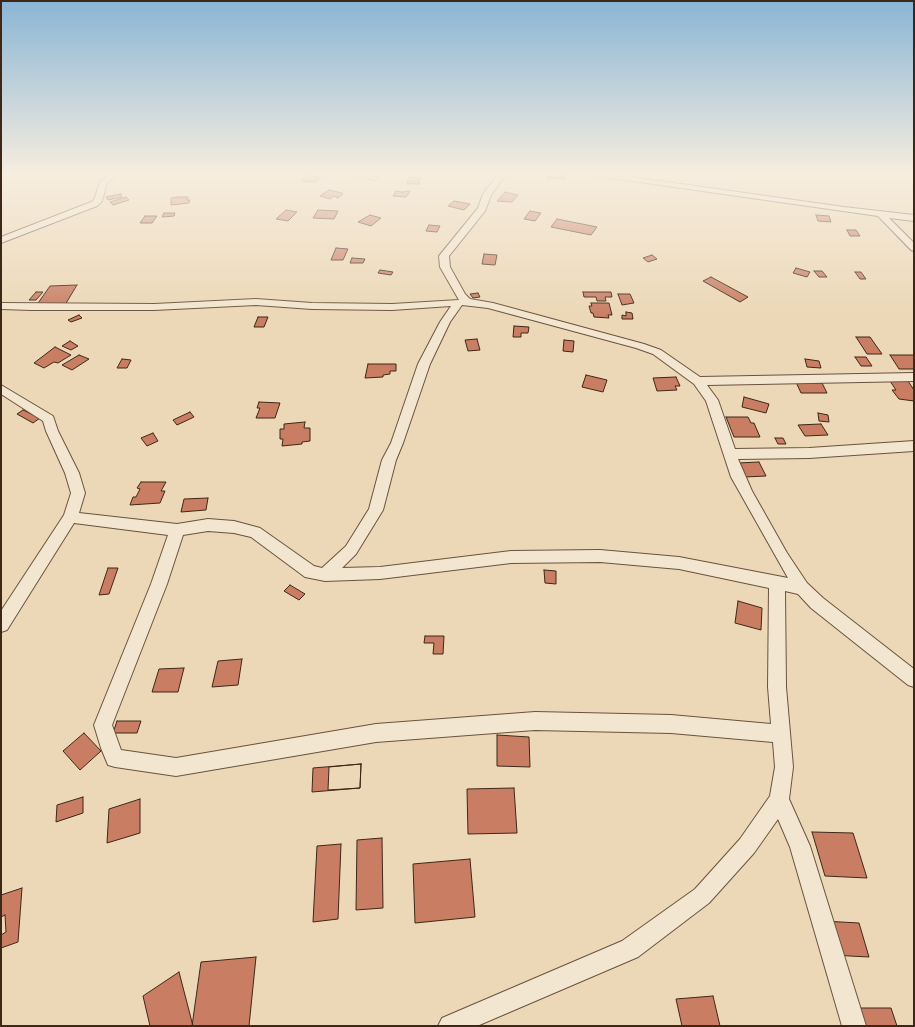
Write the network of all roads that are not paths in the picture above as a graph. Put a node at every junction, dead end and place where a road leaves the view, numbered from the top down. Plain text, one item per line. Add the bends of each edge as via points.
1 (50, 221) edge
2 (472, 221) edge
3 (887, 221) edge
4 (1, 240) edge
5 (914, 248) edge
6 (462, 303) junction
7 (1, 306) edge
8 (914, 377) edge
9 (698, 381) junction
10 (1, 389) edge
11 (914, 446) edge
12 (730, 454) junction
13 (70, 517) junction
14 (177, 530) junction
15 (325, 575) junction
16 (777, 583) junction
17 (802, 588) junction
18 (1, 625) edge
19 (914, 679) edge
20 (782, 734) junction
21 (779, 800) junction
22 (450, 1026) edge
23 (854, 1026) edge

1 - 4 street
2 - 6 street via 444,256 447,272
3 - 5 street
6 - 7 street via 392,307 256,302 154,307
6 - 9 street via 489,305 640,346 657,352
6 - 15 street via 446,322 424,364 389,460 376,510 351,550
8 - 9 street
9 - 12 street via 712,400
10 - 13 street via 49,419 78,493
11 - 12 street via 809,454
12 - 17 street via 746,493
13 - 14 street
13 - 18 street
14 - 15 street via 208,525 255,532 310,572
14 - 20 street via 103,725 116,758 176,767 376,733 535,721 672,724
15 - 16 street via 380,573 511,557 600,556 679,563
16 - 17 street
16 - 20 street via 777,687
17 - 19 street via 817,603
20 - 21 street via 784,767
21 - 22 street via 747,846 702,896 630,949
21 - 23 street via 800,846

